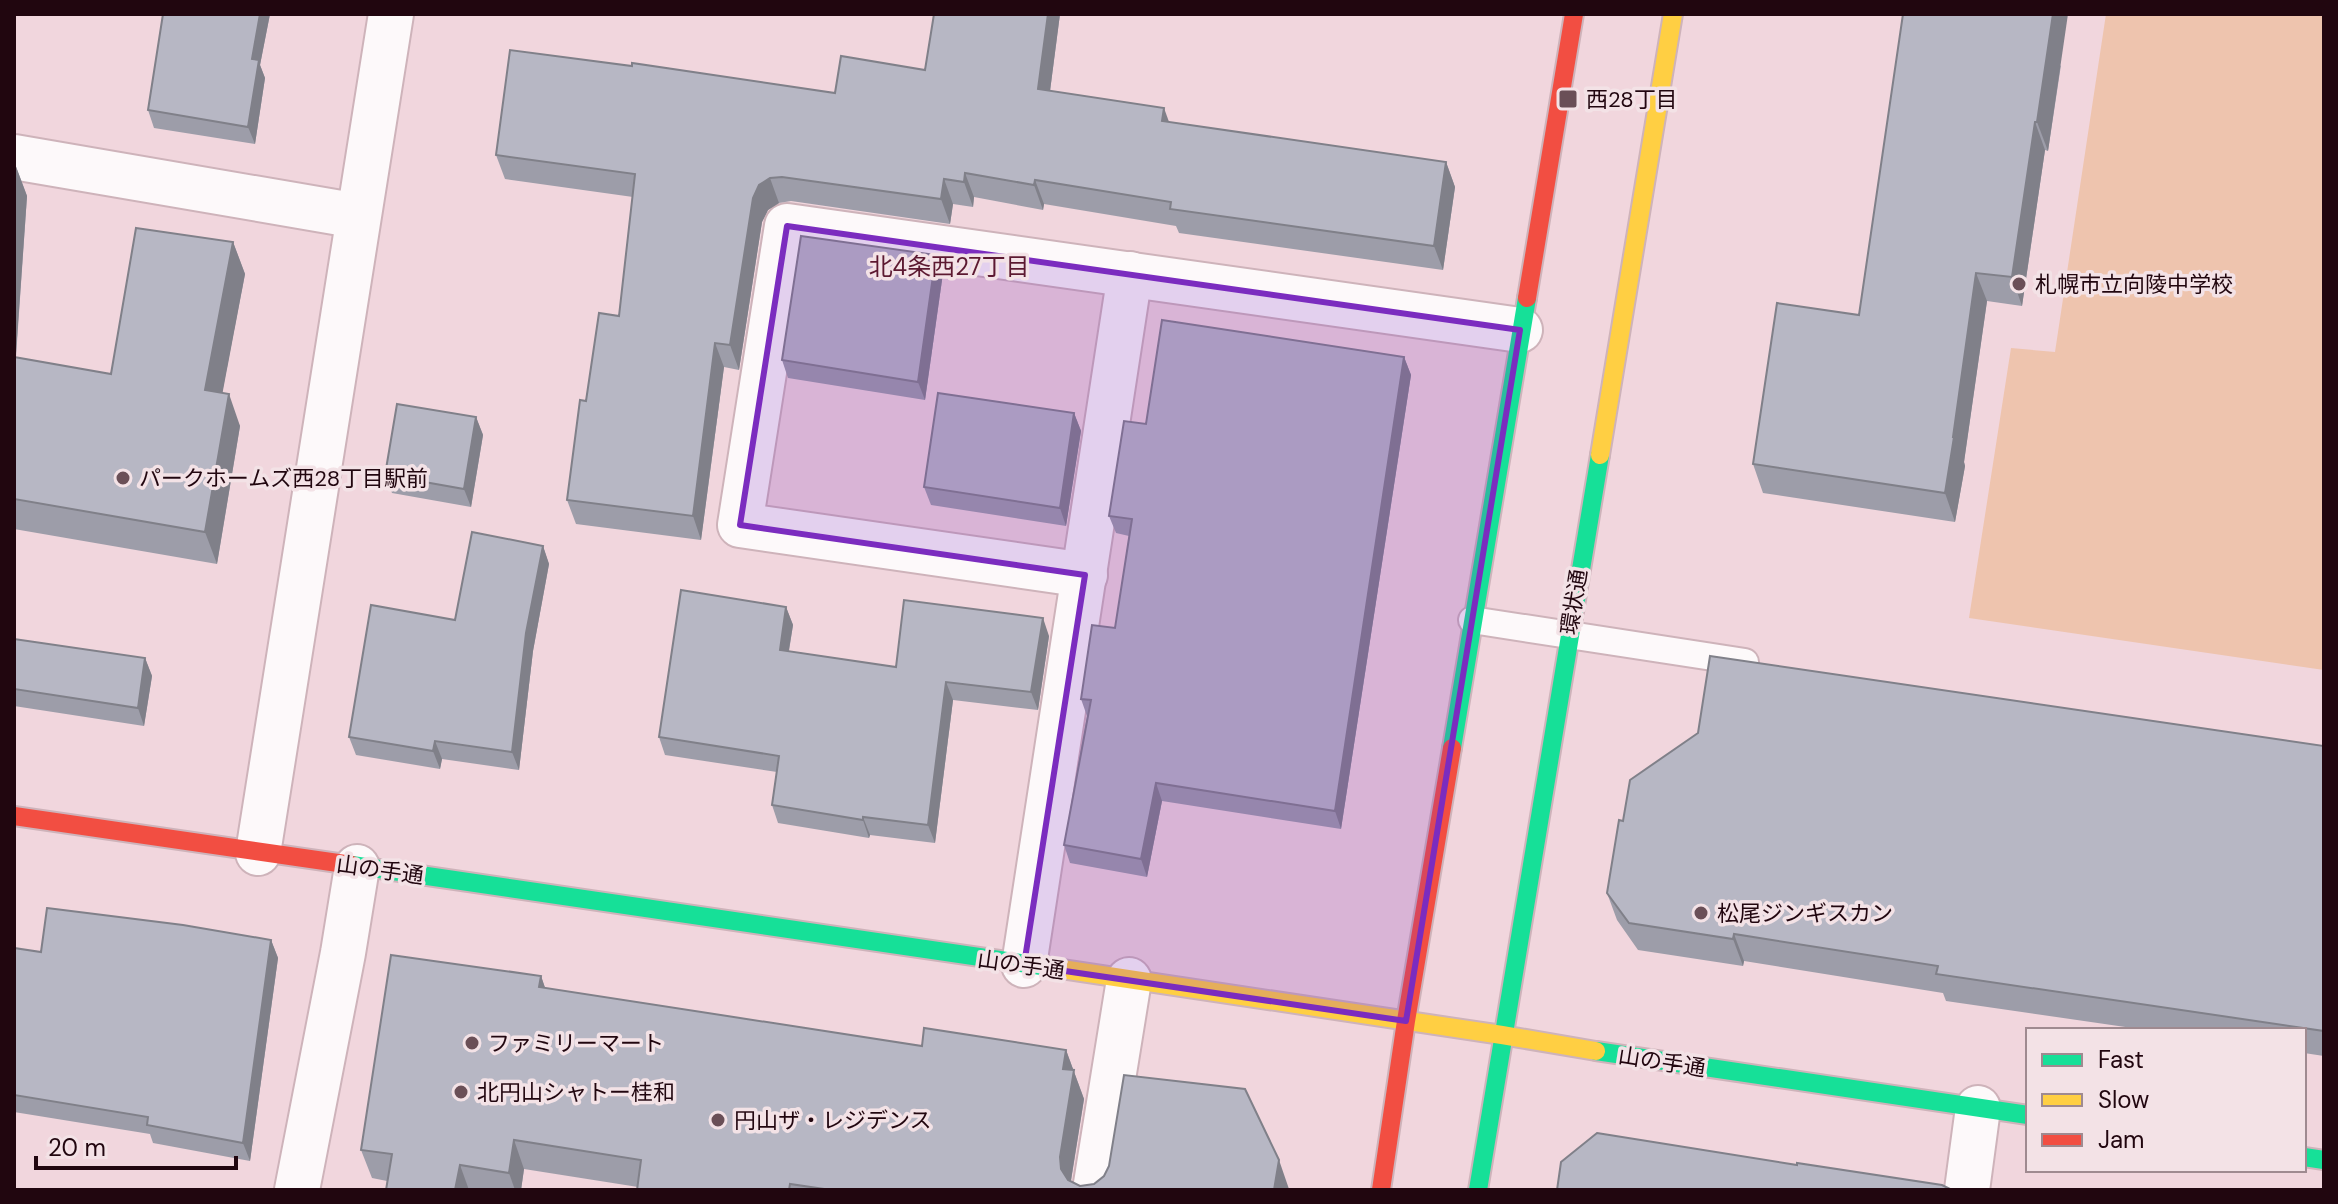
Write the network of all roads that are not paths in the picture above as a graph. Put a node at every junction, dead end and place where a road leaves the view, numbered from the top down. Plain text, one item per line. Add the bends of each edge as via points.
1 (391, 14) edge
2 (1574, 14) edge
3 (1673, 14) edge
4 (14, 157) edge
5 (358, 216) junction
6 (1130, 274) junction
7 (1520, 330) junction
8 (1085, 575) junction
9 (1472, 620) junction
10 (1568, 635) junction
11 (1764, 665) edge
12 (14, 816) edge
13 (258, 853) junction
14 (357, 867) junction
15 (1024, 965) junction
16 (1129, 980) junction
17 (1406, 1021) junction
18 (1502, 1035) junction
19 (1978, 1108) junction
20 (2026, 1115) edge
21 (297, 1190) edge
22 (1095, 1190) edge
23 (1381, 1190) edge
24 (1478, 1190) edge
25 (1967, 1190) edge

1 - 5 street
2 - 7 street
3 - 10 street, 環状通
4 - 5 street
5 - 13 street
6 - 7 street
6 - 8 street
6 - 8 street via 787,226 740,525
7 - 9 street
8 - 15 street
9 - 10 lane
9 - 17 street
10 - 11 lane
10 - 18 street, 環状通
12 - 13 street, 山の手通
13 - 14 street, 山の手通
14 - 15 street, 山の手通
14 - 21 street
15 - 16 street, 山の手通
16 - 17 street, 山の手通
16 - 22 street
17 - 18 street, 山の手通
17 - 23 street
18 - 19 street, 山の手通
18 - 24 street, 環状通
19 - 20 street, 山の手通
19 - 25 street

